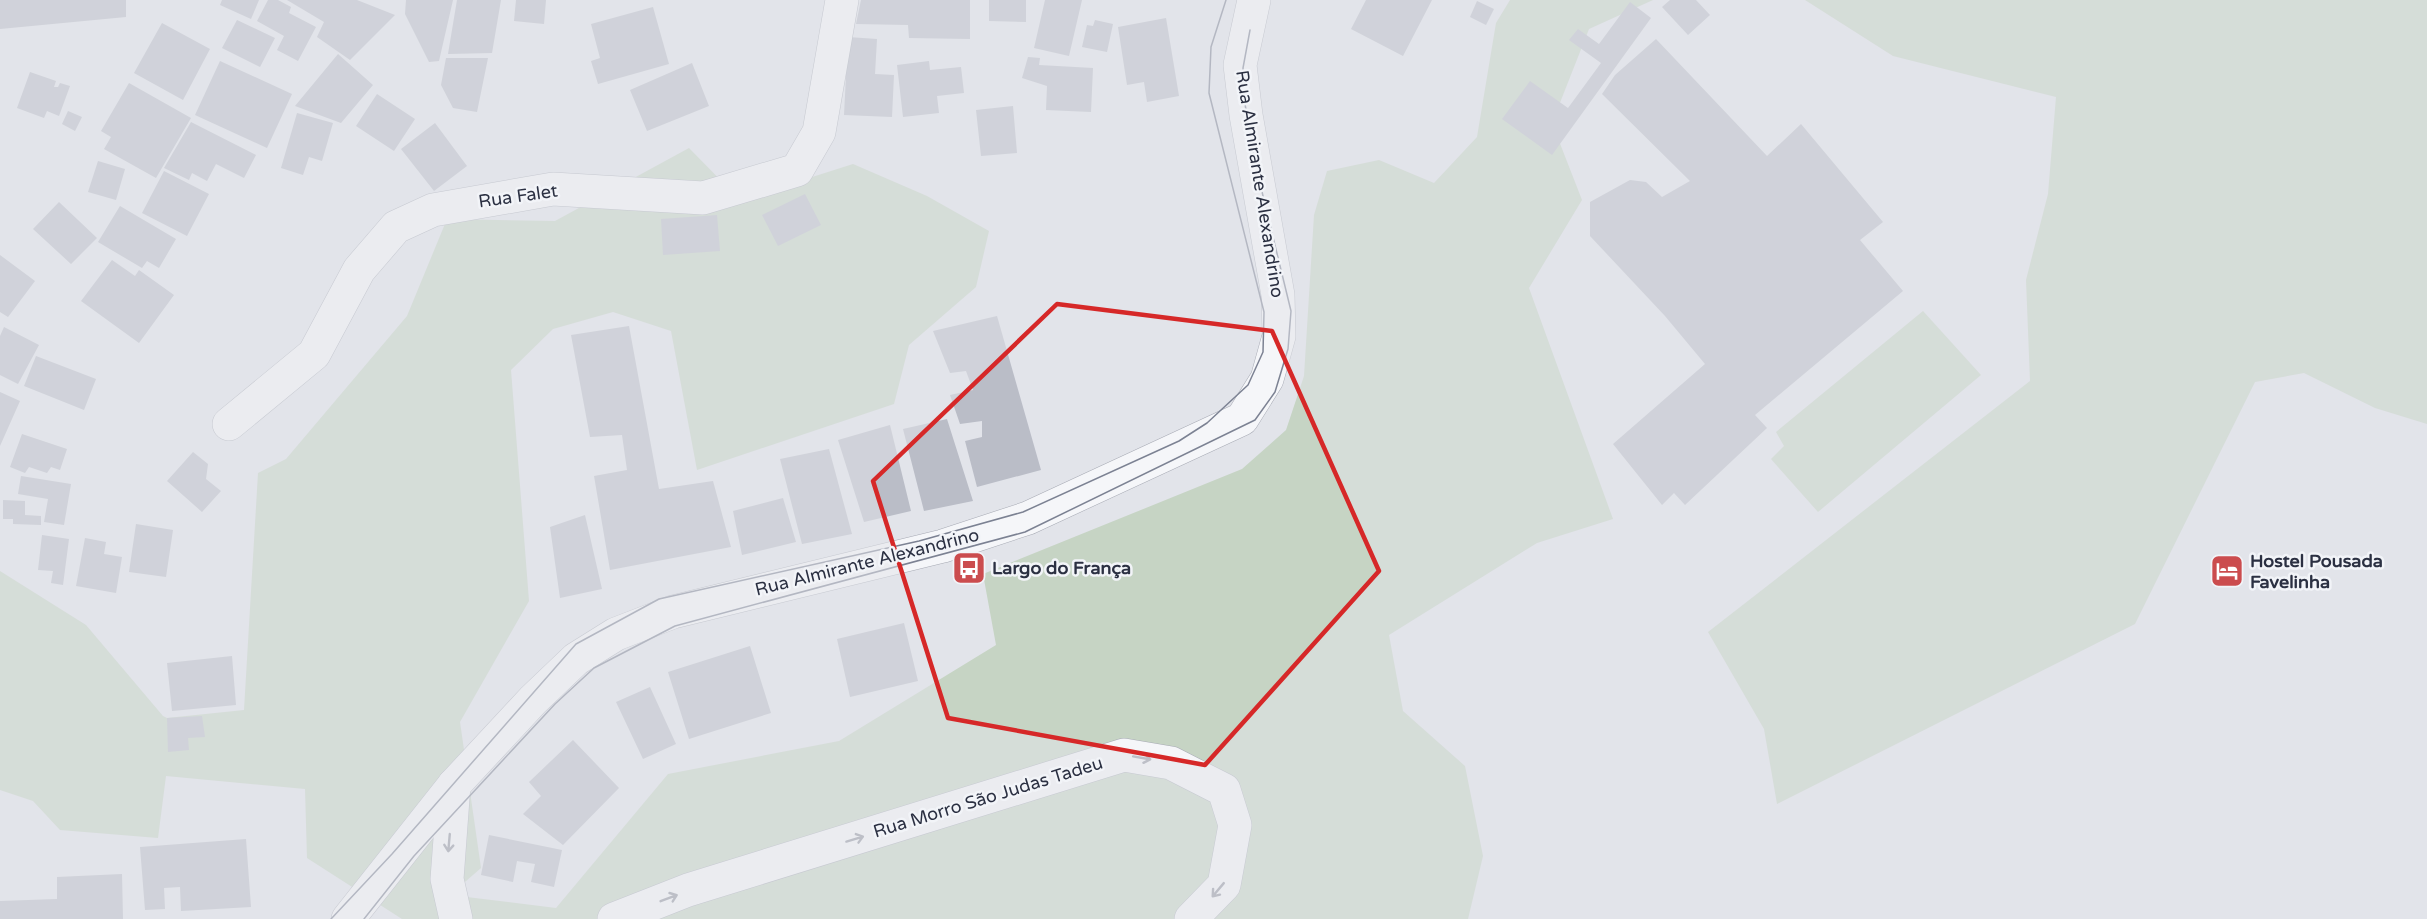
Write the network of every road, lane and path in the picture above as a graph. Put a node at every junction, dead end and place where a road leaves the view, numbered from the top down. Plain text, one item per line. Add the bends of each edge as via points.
1 (842, 0) edge
2 (1254, 0) edge
3 (229, 424) dead end
4 (454, 784) junction
5 (348, 919) edge
6 (456, 919) edge
7 (614, 919) edge
8 (1191, 919) edge

1 - 3 street, Rua Falet via 819,132 796,170 702,198 553,189 433,210 396,227 359,270 314,354
2 - 4 street, Rua Almirante Alexandrino via 1240,65 1278,295 1279,336 1267,379 1242,419 1028,518 943,546 673,612 616,634 576,659
4 - 5 street, Rua Almirante Alexandrino
4 -> 6 street via 447,879
7 -> 8 street, Rua Morro São Judas Tadeu via 688,890 1124,755 1171,763 1224,790 1235,825 1224,885

